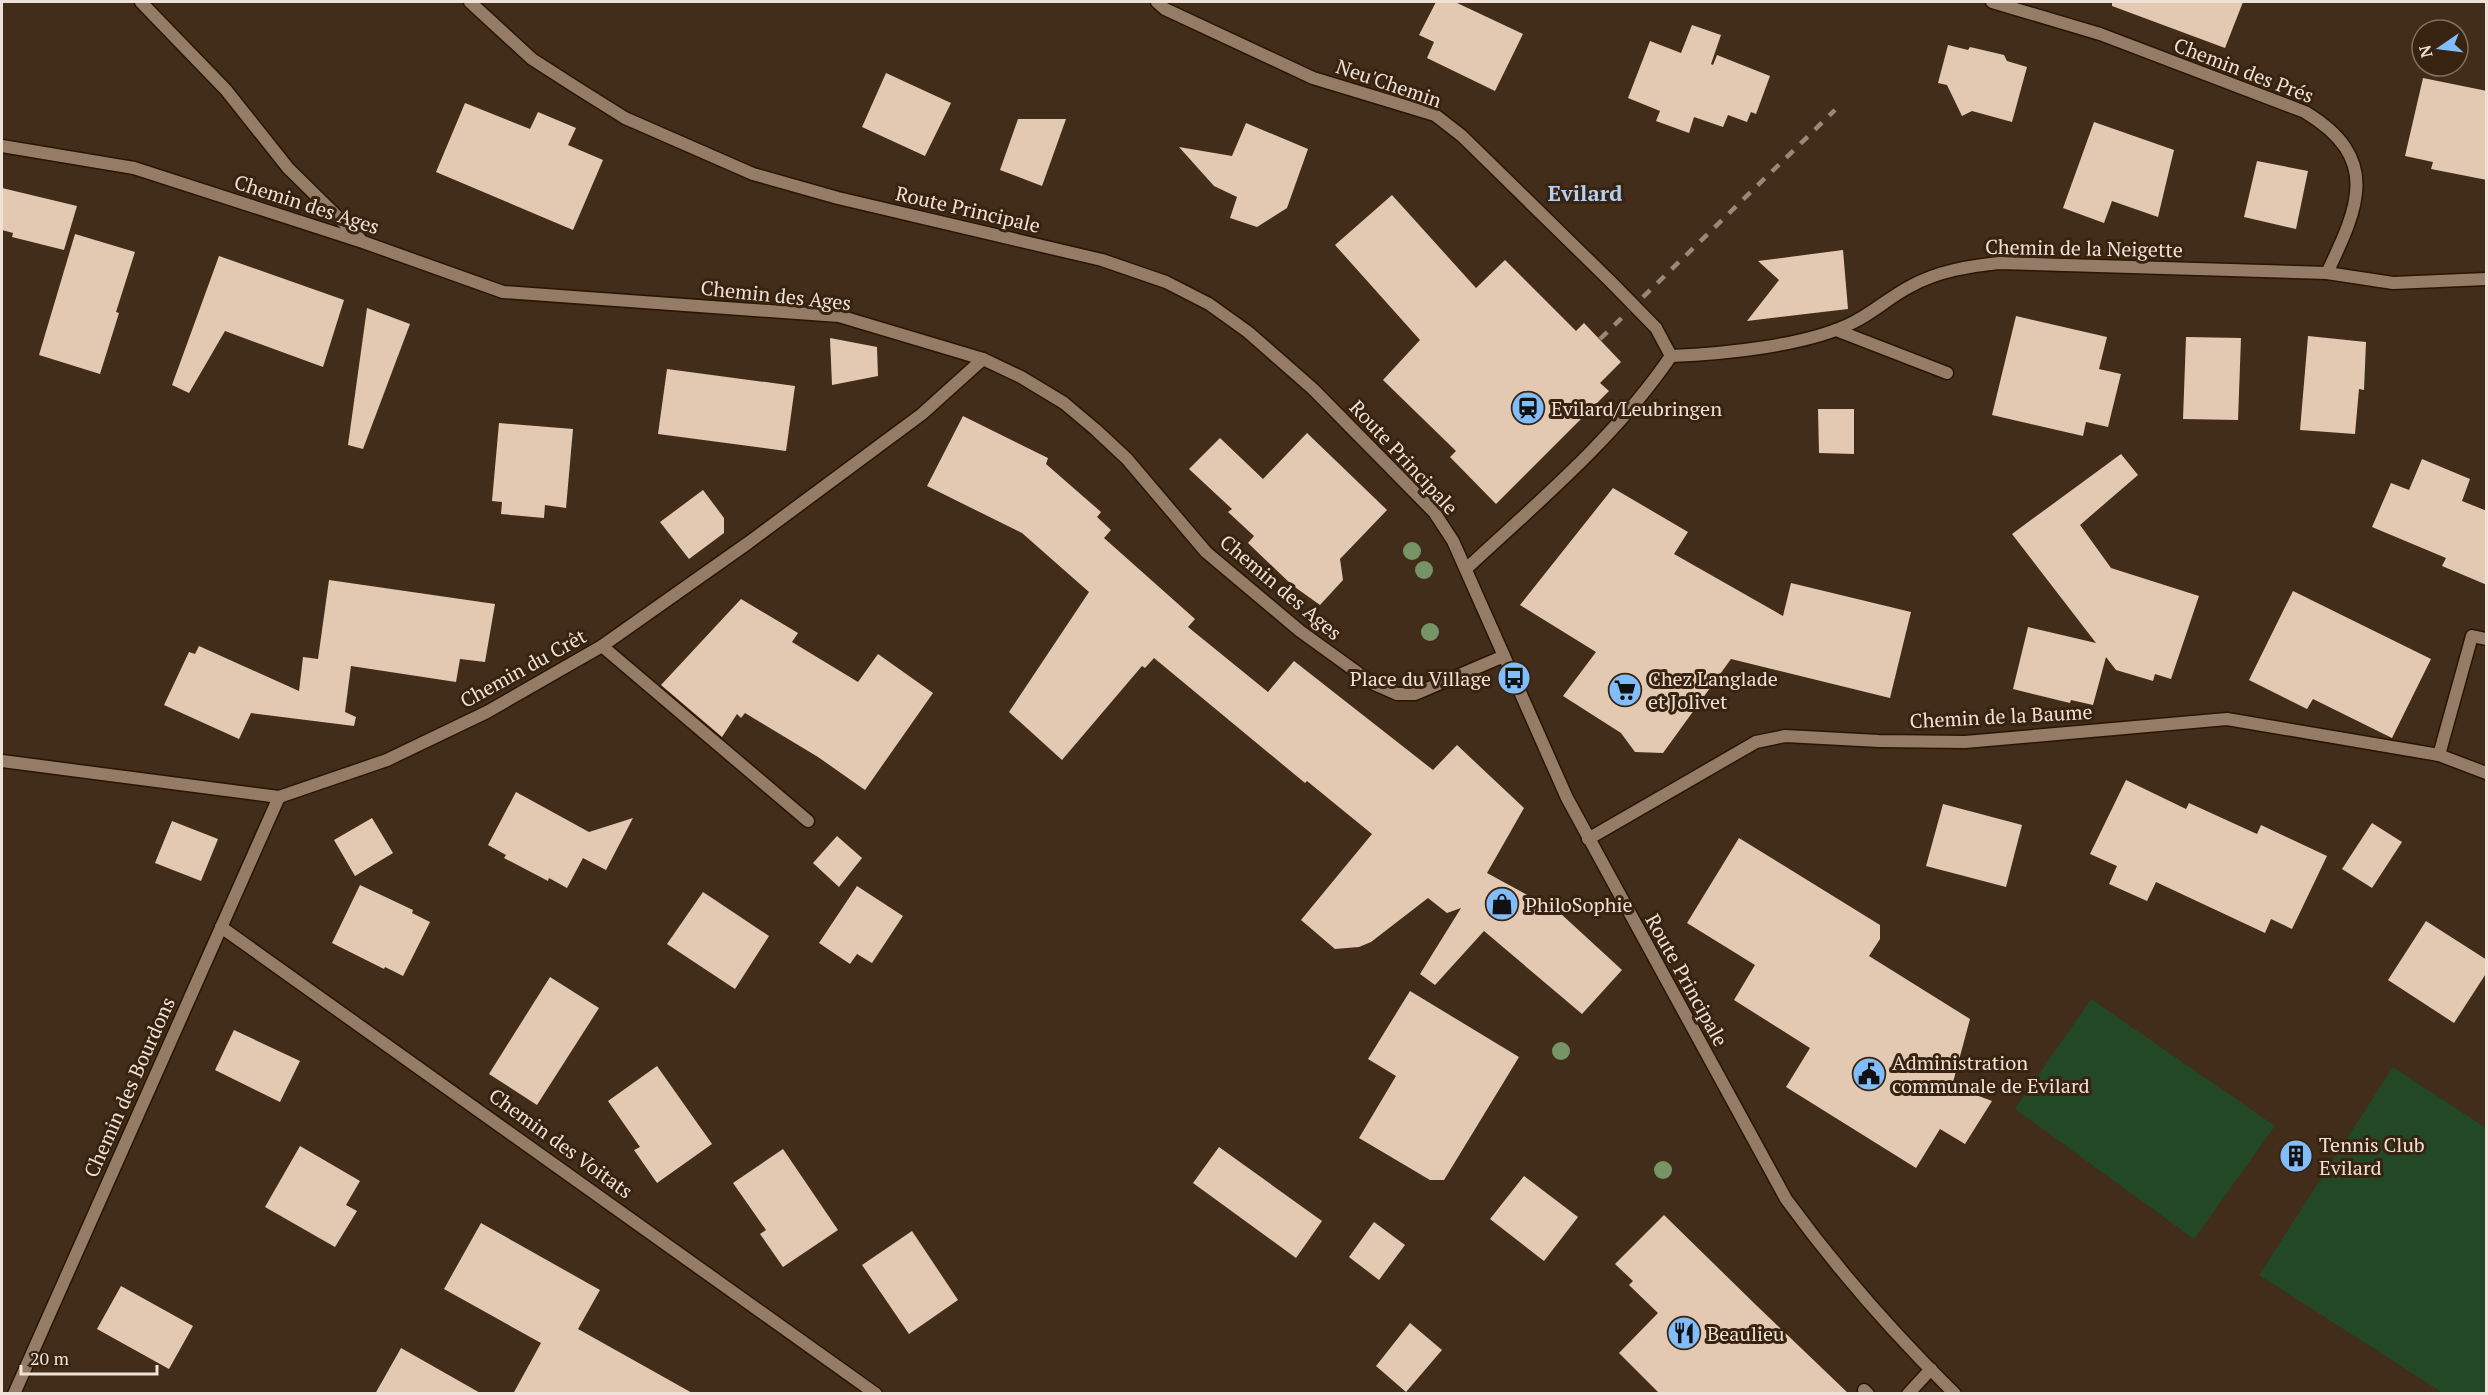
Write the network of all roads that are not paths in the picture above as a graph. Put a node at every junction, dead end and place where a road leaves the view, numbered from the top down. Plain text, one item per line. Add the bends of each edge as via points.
1 (141, 2) edge
2 (470, 2) edge
3 (1157, 2) edge
4 (1992, 2) edge
5 (2, 146) edge
6 (363, 242) junction
7 (2327, 273) junction
8 (2487, 279) edge
9 (1836, 330) junction
10 (1671, 356) junction
11 (983, 359) junction
12 (1947, 373) dead end
13 (1466, 569) junction
14 (2487, 639) edge
15 (602, 646) junction
16 (1504, 656) junction
17 (2439, 755) junction
18 (2, 760) edge
19 (2487, 773) edge
20 (279, 797) junction
21 (808, 820) dead end
22 (1588, 839) junction
23 (222, 927) junction
24 (1930, 1369) junction
25 (14, 1394) edge
26 (876, 1394) edge
27 (1908, 1394) edge
28 (1955, 1394) edge

1 - 6 street via 226,90 288,168
2 - 13 street, Route Principale via 532,59 625,118 753,174 1101,260 1166,282 1209,304 1248,332 1312,389 1434,512
3 - 10 street, Neu'Chemin, bridge via 1312,78 1435,115 1462,135 1611,282 1656,328
4 - 7 street, Chemin des Prés via 2100,34 2305,112 2325,124 2349,152 2357,187 2351,217
5 - 6 street, Chemin des Ages via 134,168
6 - 11 street, Chemin des Ages via 503,292 839,316
7 - 8 street, Chemin de la Neigette via 2392,283
7 - 9 street, Chemin de la Neigette via 1982,264 1912,285
9 - 10 street, Chemin de la Neigette via 1806,339 1708,355
9 - 12 street
10 - 13 street via 1649,388 1604,438
11 - 15 street, Chemin du Crêt via 922,414
11 - 16 street, Chemin des Ages via 1021,376 1064,403 1127,459 1214,559 1300,631 1372,683 1396,694 1415,694
13 - 16 street, Route Principale
14 - 17 street via 2472,636
15 - 20 street, Chemin du Crêt via 488,712 387,760
15 - 21 street
16 - 22 street, Route Principale
17 - 19 street, Chemin de la Baume
17 - 22 street, Chemin de la Baume via 2227,719 1965,742 1785,736 1756,742
18 - 20 street, Chemin du Crêt
20 - 23 street, Chemin des Bourdons
22 - 24 street, Route Principale via 1786,1198 1864,1299
23 - 25 street, Chemin des Bourdons
23 - 26 street, Chemin des Voitats
24 - 27 street
24 - 28 street, Route Principale

